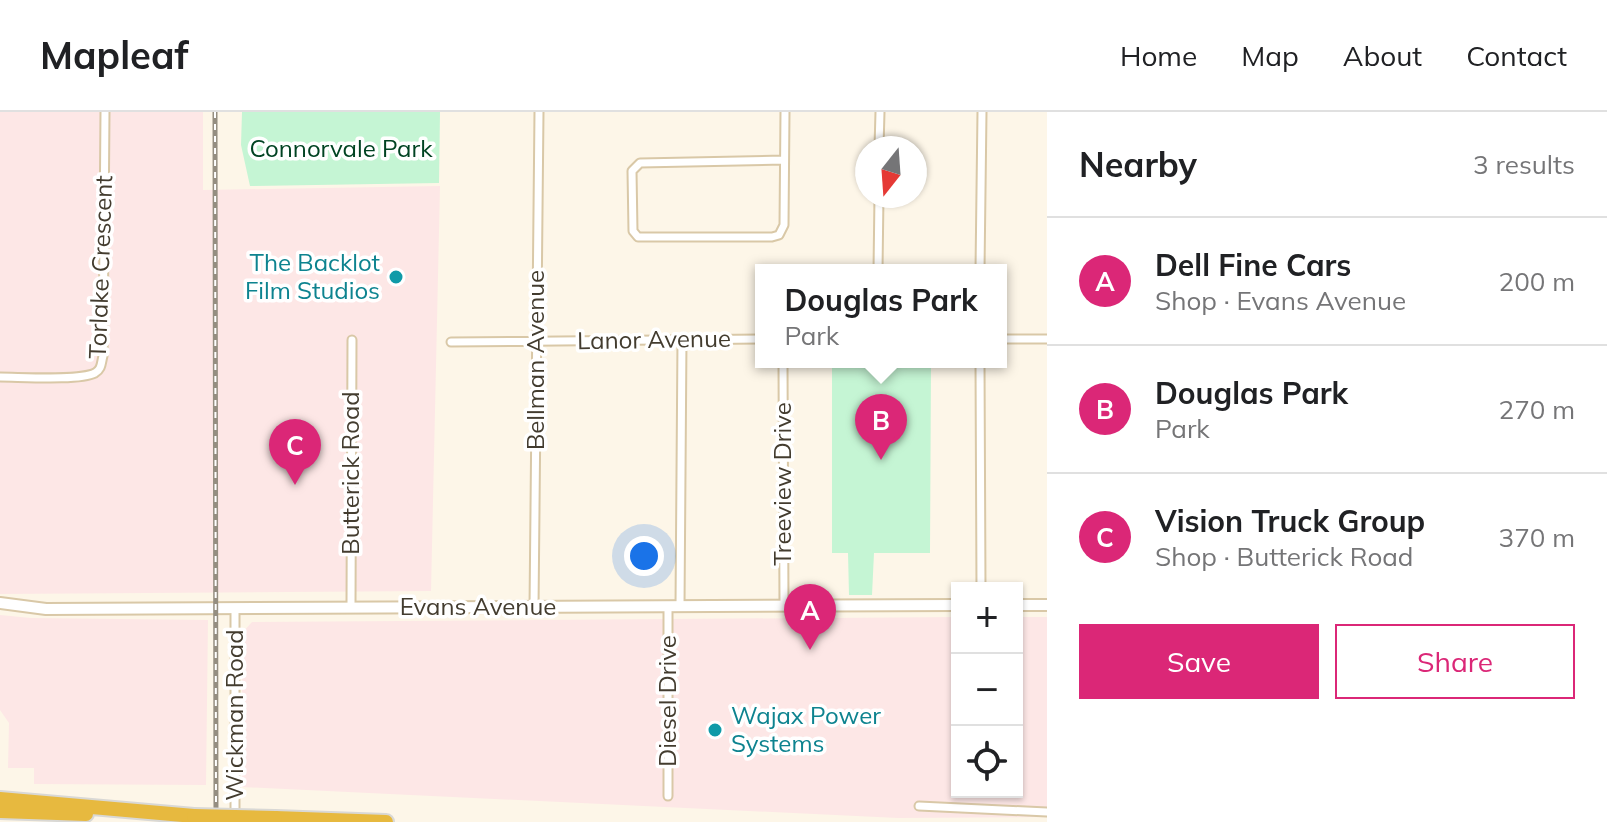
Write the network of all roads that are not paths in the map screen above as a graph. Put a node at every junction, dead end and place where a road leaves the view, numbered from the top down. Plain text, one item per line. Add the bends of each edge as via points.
1 (105, 112) edge
2 (539, 112) edge
3 (785, 112) edge
4 (880, 112) edge
5 (982, 112) edge
6 (879, 136) edge
7 (783, 160) junction
8 (879, 208) edge
9 (878, 264) edge
10 (980, 264) edge
11 (682, 339) junction
12 (755, 339) edge
13 (1007, 339) edge
14 (1047, 339) edge
15 (352, 340) dead end
16 (451, 342) dead end
17 (536, 342) junction
18 (783, 368) edge
19 (980, 368) edge
20 (0, 377) edge
21 (981, 582) edge
22 (0, 603) edge
23 (951, 605) edge
24 (1023, 605) edge
25 (1047, 605) edge
26 (351, 606) junction
27 (668, 606) junction
28 (680, 606) junction
29 (784, 606) junction
30 (235, 608) junction
31 (534, 608) junction
32 (668, 796) dead end
33 (0, 799) edge
34 (919, 806) dead end
35 (0, 811) edge
36 (1047, 812) edge
37 (194, 816) junction
38 (235, 822) edge
39 (386, 822) edge

1 - 20 street, Torlake Crescent via 100,369 80,376
2 - 17 street, Bellman Avenue
3 - 7 street
4 - 6 street
5 - 10 street
7 - 7 street via 784,225 772,237 638,237 633,231 632,171 640,163
8 - 9 street
11 - 12 street, Lanor Avenue
11 - 17 street, Lanor Avenue
11 - 28 street
13 - 14 street
15 - 26 street, Butterick Road
16 - 17 street, Lanor Avenue
17 - 31 street, Bellman Avenue
18 - 29 street, Treeview Drive
19 - 21 street
22 - 30 main road, Evans Avenue via 46,609
23 - 29 main road, Evans Avenue
24 - 25 main road
26 - 30 main road, Evans Avenue
26 - 31 main road, Evans Avenue
27 - 28 main road, Evans Avenue
27 - 31 main road, Evans Avenue
27 - 32 street, Diesel Drive
28 - 29 main road, Evans Avenue
30 - 38 street, Wickman Road
33 - 37 highway
34 - 36 street
35 - 37 highway
37 - 39 highway, bridge

